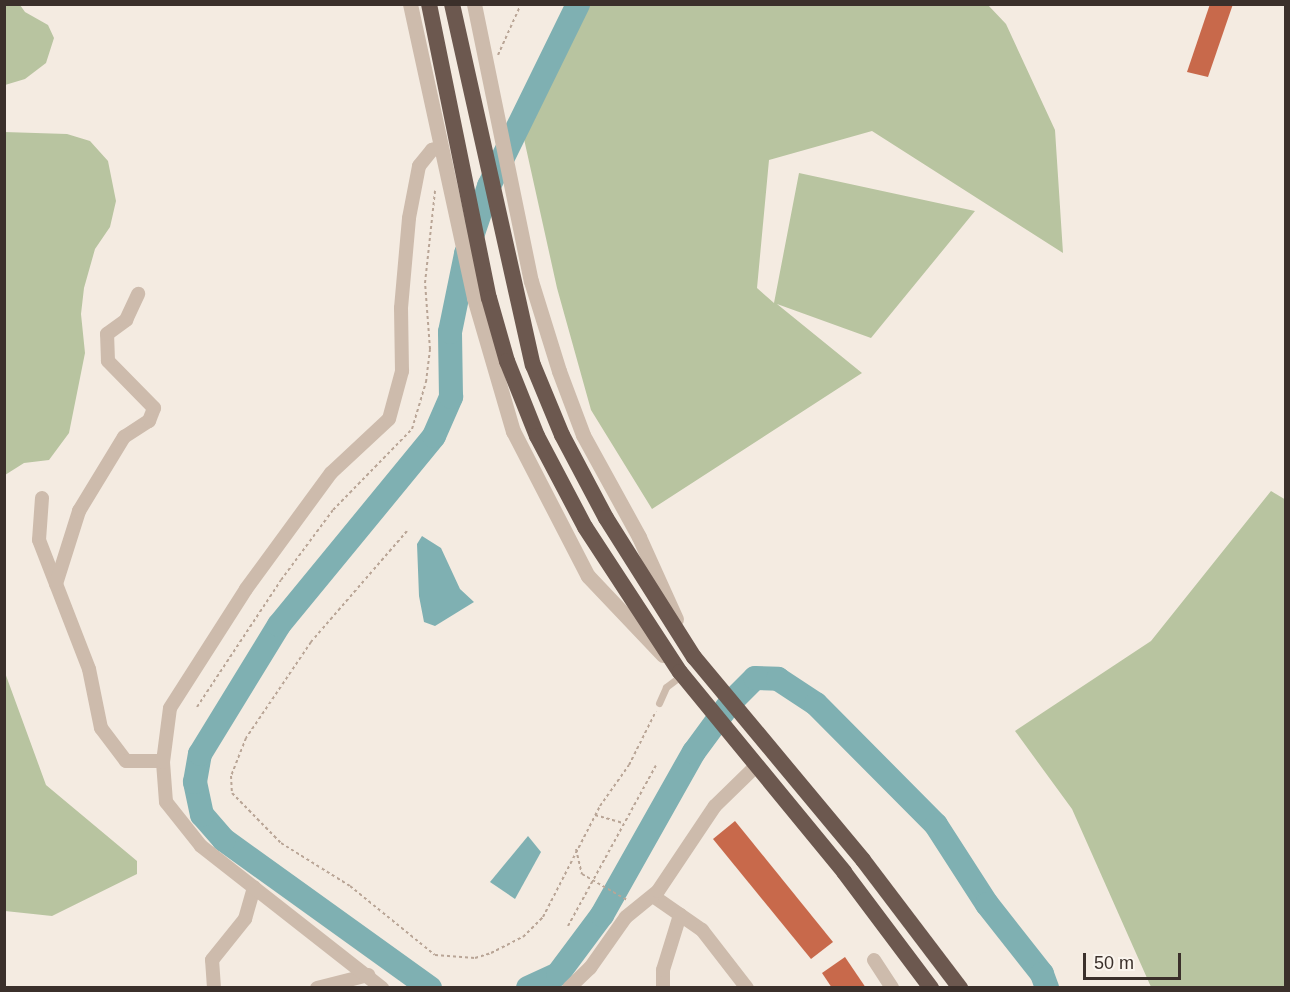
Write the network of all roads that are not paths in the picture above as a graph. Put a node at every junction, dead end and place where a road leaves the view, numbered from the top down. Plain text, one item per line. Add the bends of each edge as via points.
1 (410, 4) edge
2 (429, 4) edge
3 (452, 4) edge
4 (474, 4) edge
5 (439, 148) junction
6 (138, 294) dead end
7 (481, 298) junction
8 (42, 498) dead end
9 (56, 584) junction
10 (694, 657) junction
11 (681, 674) junction
12 (659, 703) road end
13 (163, 761) junction
14 (755, 767) junction
15 (254, 887) junction
16 (653, 896) junction
17 (680, 915) junction
18 (874, 960) dead end
19 (368, 975) junction
20 (214, 987) edge
21 (317, 987) edge
22 (382, 987) edge
23 (569, 987) edge
24 (663, 987) edge
25 (747, 987) edge
26 (892, 987) edge
27 (932, 987) edge
28 (960, 987) edge

1 - 5 street
2 - 7 highway via 450,99
3 - 10 highway via 533,365 562,435 606,518
4 - 10 street via 538,303 583,435 639,537
5 - 7 street
5 - 13 street via 432,150 419,166 409,218 401,308 402,371 389,419 331,473 246,589 170,708
6 - 9 street via 126,320 107,334 108,362 154,408 149,421 124,437 79,511
7 - 11 highway via 537,436 585,527
7 - 11 street via 513,431 547,503 588,576
8 - 9 street via 39,540
9 - 13 street via 89,669 101,728 126,761
10 - 28 highway via 863,860
11 - 12 lane via 666,687
11 - 14 highway
13 - 15 street via 166,802 201,846
14 - 16 street via 715,806
14 - 27 highway via 844,872
15 - 19 street
15 - 20 street via 245,919 212,960
16 - 17 street
16 - 23 street via 626,917 590,968
17 - 24 street via 663,969
17 - 25 street via 702,930
18 - 26 street
19 - 21 street
19 - 22 street

